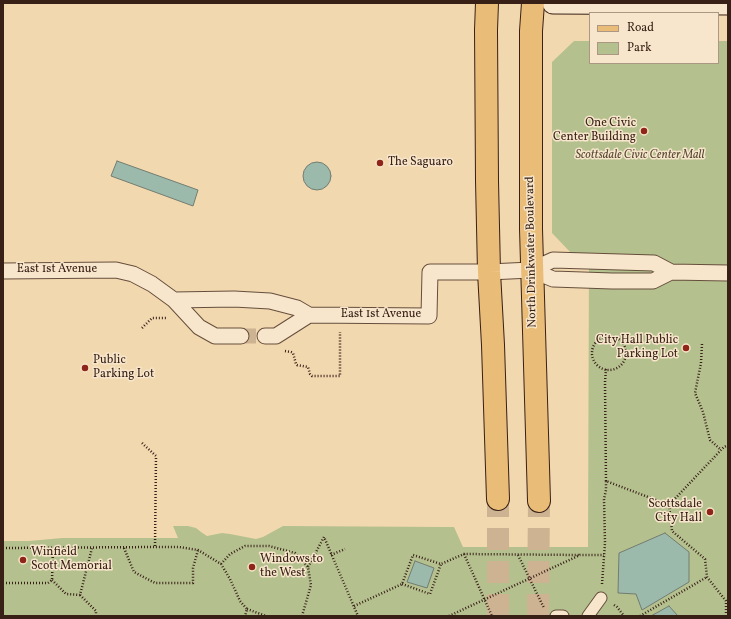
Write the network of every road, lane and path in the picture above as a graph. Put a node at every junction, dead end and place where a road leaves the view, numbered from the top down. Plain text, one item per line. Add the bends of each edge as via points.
1 (487, 3) edge
2 (533, 3) edge
3 (553, 3) edge
4 (728, 4) edge
5 (532, 270) junction
6 (3, 271) edge
7 (489, 272) junction
8 (728, 273) edge
9 (174, 300) junction
10 (309, 315) junction
11 (173, 318) dead end
12 (142, 328) dead end
13 (241, 336) tunnel mouth
14 (265, 336) tunnel mouth
15 (702, 344) dead end
16 (606, 369) junction
17 (142, 442) dead end
18 (728, 445) edge
19 (721, 450) junction
20 (606, 481) junction
21 (498, 499) tunnel mouth
22 (539, 501) tunnel mouth
23 (669, 505) junction
24 (155, 547) junction
25 (3, 548) edge
26 (53, 548) junction
27 (92, 548) junction
28 (124, 548) junction
29 (345, 549) dead end
30 (198, 550) junction
31 (464, 554) junction
32 (331, 555) junction
33 (518, 555) junction
34 (580, 555) junction
35 (604, 555) junction
36 (221, 564) junction
37 (441, 564) junction
38 (308, 567) junction
39 (707, 577) junction
40 (530, 578) junction
41 (52, 580) junction
42 (3, 583) edge
43 (402, 584) junction
44 (80, 595) junction
45 (601, 598) junction
46 (484, 600) junction
47 (354, 606) junction
48 (247, 609) junction
49 (544, 610) dead end
50 (96, 616) edge
51 (245, 616) edge
52 (266, 616) edge
53 (302, 616) edge
54 (358, 616) edge
55 (449, 616) edge
56 (492, 616) edge
57 (556, 616) edge
58 (563, 616) edge
59 (588, 616) edge
60 (624, 616) edge
61 (640, 616) edge
62 (726, 616) edge

1 - 7 main road
2 - 5 main road, North Drinkwater Boulevard
3 - 4 main road
5 - 7 street, East 1st Avenue
5 - 8 street via 553,279 639,281 653,281 671,272
5 - 22 main road, North Drinkwater Boulevard
6 - 9 street, East 1st Avenue via 116,270 133,274
7 - 10 street, East 1st Avenue via 430,272 429,316
7 - 21 main road
9 - 10 street, East 1st Avenue via 270,301 297,308
9 - 13 street, East 1st Avenue via 199,327 215,336
10 - 14 street via 276,336
11 - 12 path via 152,318
15 - 19 path via 696,393 710,440
16 - 16 path via 618,367 625,358 625,347 618,338 612,336 602,337 594,345 593,350 594,360
16 - 20 path
17 - 24 path via 156,456
18 - 19 path
19 - 23 path
20 - 23 path
20 - 35 path
23 - 39 path via 672,531 705,559
24 - 28 path
24 - 30 path
25 - 26 path
26 - 27 path
26 - 41 path
27 - 28 path
27 - 44 path
28 - 30 path via 134,572 155,583 193,583 193,568
29 - 32 path
30 - 36 path
31 - 33 path
31 - 37 path
31 - 46 path
32 - 38 path via 324,537
32 - 47 path
33 - 34 path
33 - 40 path
34 - 35 path
34 - 40 path
35 - 45 path
36 - 38 path via 230,554 245,546 269,546 295,553
36 - 48 path via 240,601
37 - 43 path via 413,555
37 - 43 path via 430,594
38 - 53 path via 311,585
39 - 61 path
39 - 62 path via 726,601
40 - 46 path
40 - 49 path
41 - 42 path via 48,583
41 - 44 path via 66,594
43 - 47 path
44 - 50 path via 96,611
45 - 59 street
45 - 60 path via 617,607
46 - 55 path
46 - 56 path
47 - 54 path
48 - 51 path
48 - 52 path
57 - 58 street

